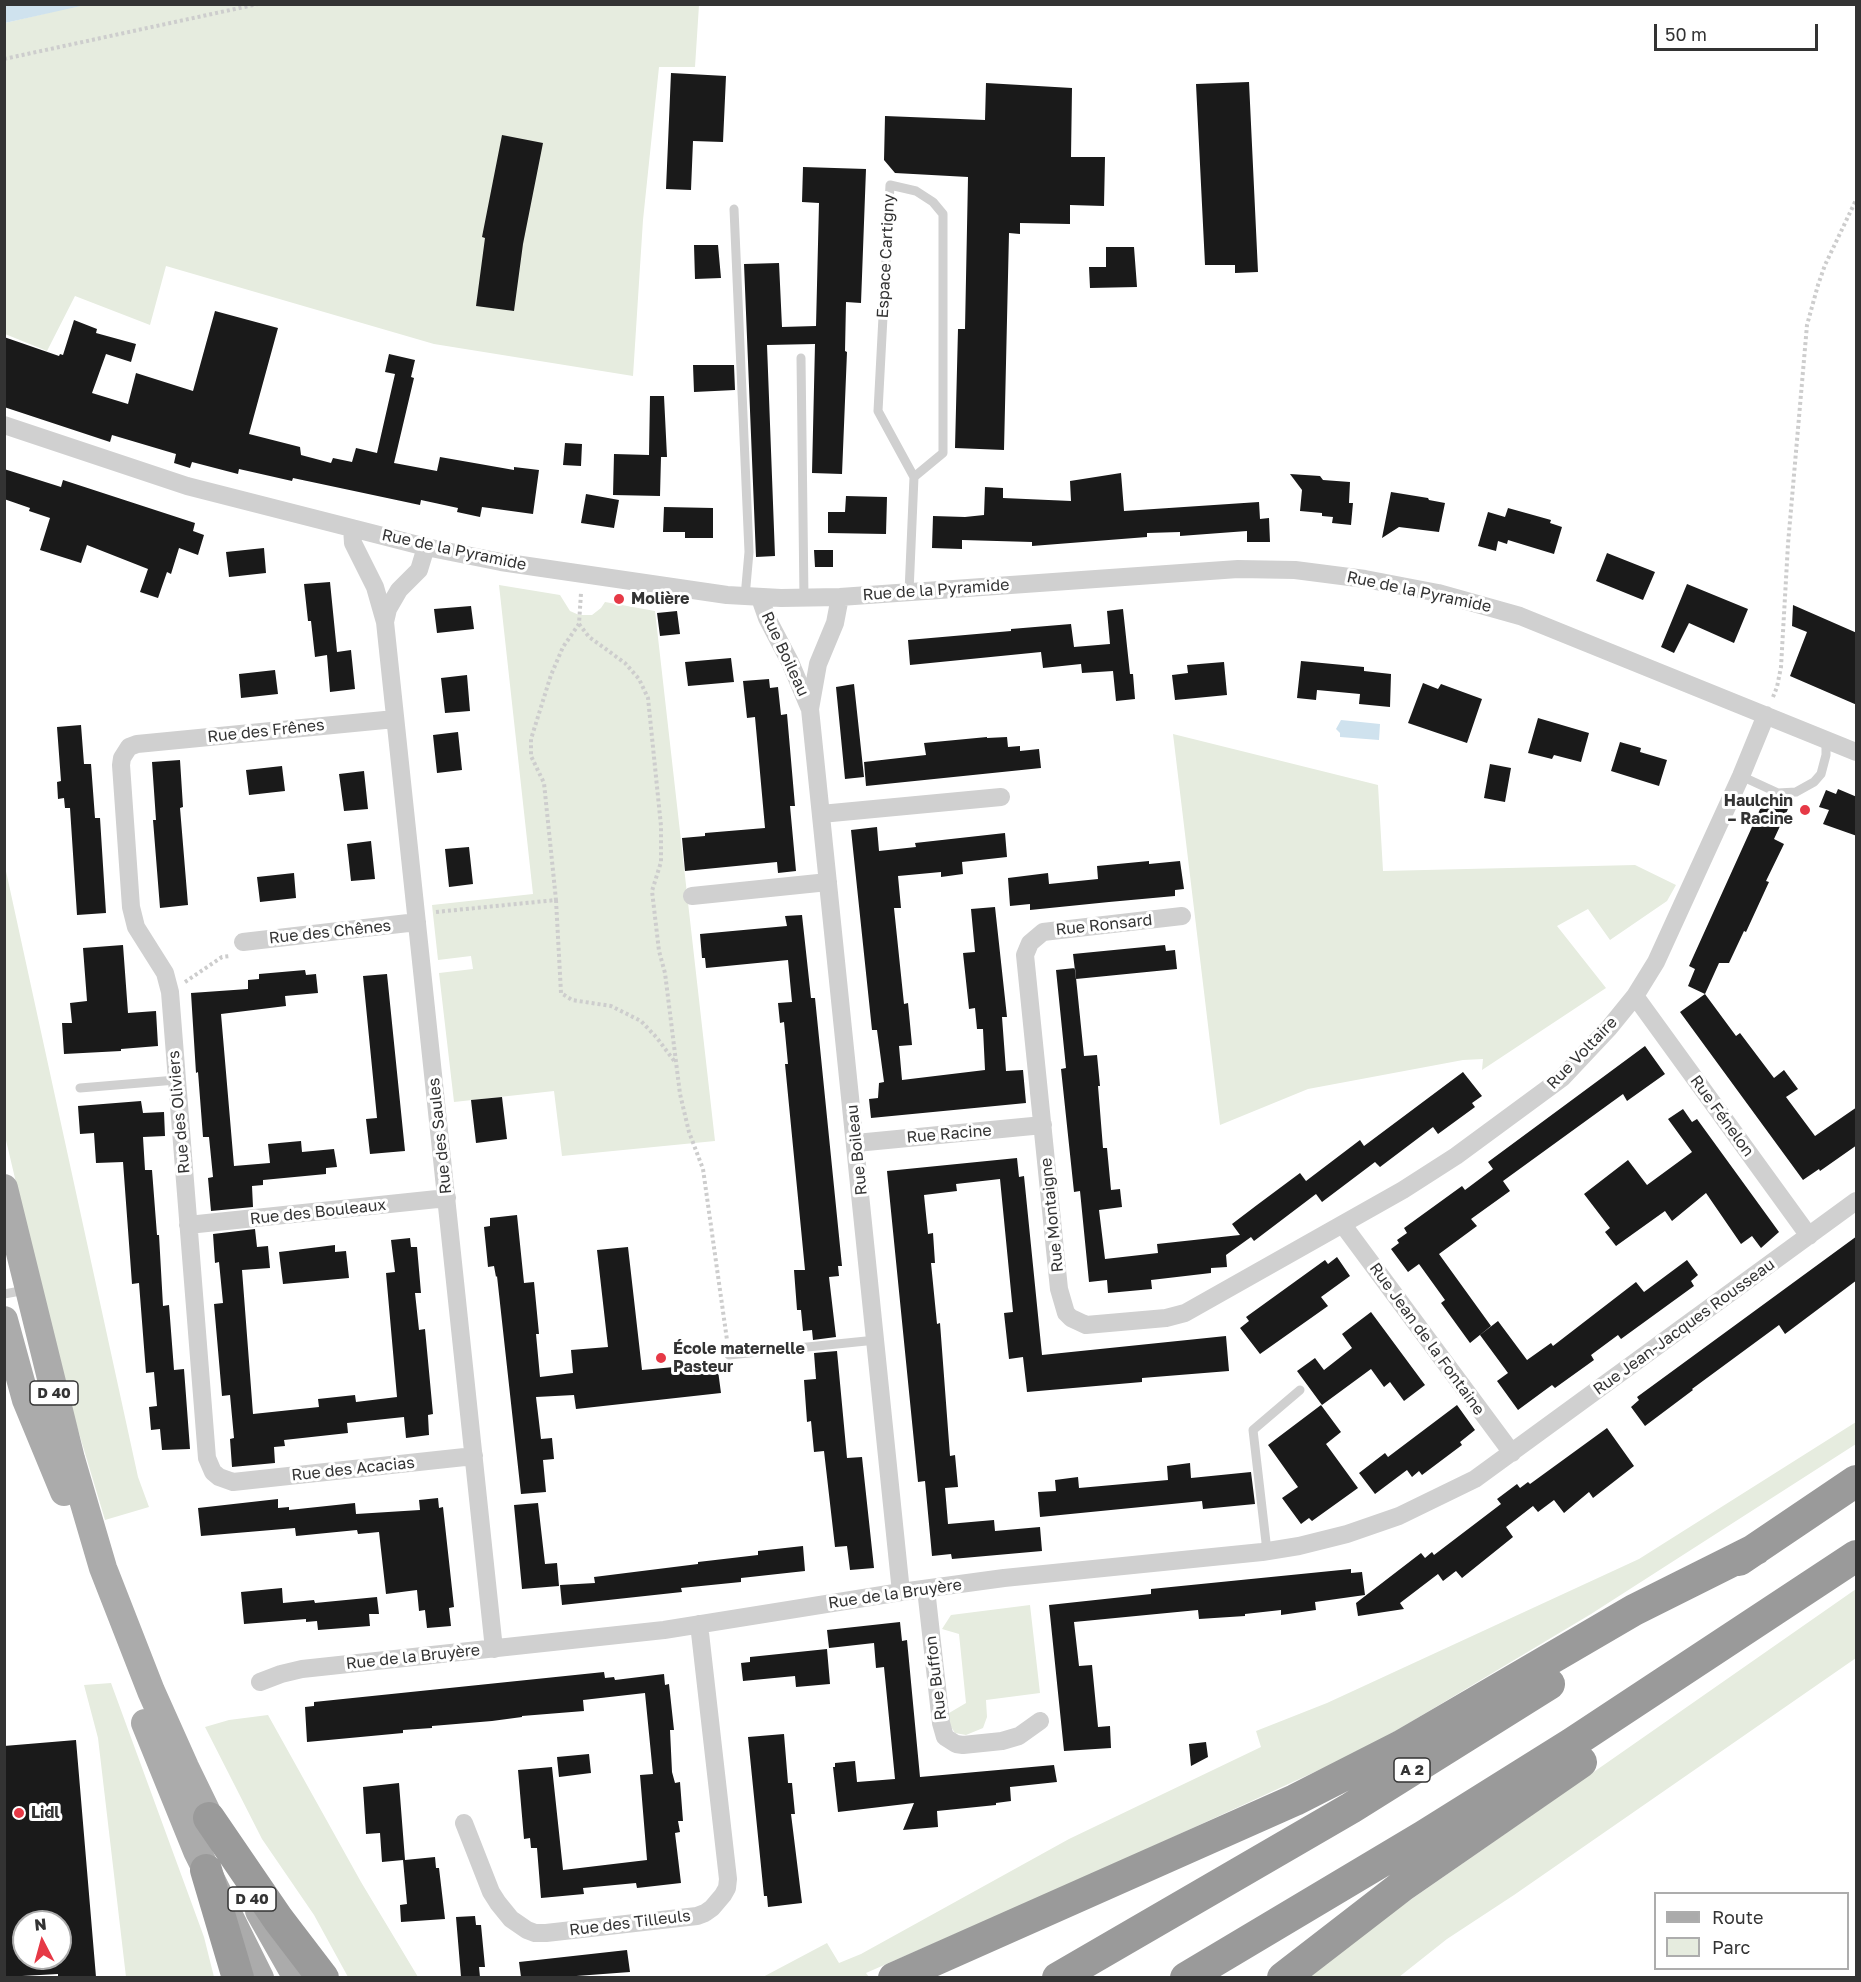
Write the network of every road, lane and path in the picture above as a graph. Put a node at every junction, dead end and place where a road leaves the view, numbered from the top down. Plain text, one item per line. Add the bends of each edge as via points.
1 (258, 4) edge
2 (4, 58) edge
3 (1857, 200) edge
4 (734, 209) dead end
5 (801, 358) dead end
6 (4, 425) edge
7 (914, 477) junction
8 (352, 528) junction
9 (426, 547) junction
10 (583, 574) junction
11 (909, 592) junction
12 (752, 597) junction
13 (840, 597) junction
14 (804, 598) junction
15 (385, 622) junction
16 (579, 624) junction
17 (810, 709) junction
18 (1766, 715) junction
19 (395, 719) junction
20 (1826, 740) junction
21 (137, 744) joint
22 (1857, 752) edge
23 (1741, 776) junction
24 (1001, 797) dead end
25 (821, 813) junction
26 (828, 882) junction
27 (692, 897) dead end
28 (556, 900) junction
29 (1182, 916) dead end
30 (417, 918) junction
31 (243, 942) joint
32 (1030, 943) joint
33 (170, 992) junction
34 (1635, 996) junction
35 (676, 1064) junction
36 (176, 1080) junction
37 (80, 1088) dead end
38 (1042, 1125) junction
39 (856, 1143) junction
40 (4, 1188) edge
41 (447, 1198) junction
42 (1857, 1202) edge
43 (1343, 1225) junction
44 (188, 1226) junction
45 (1809, 1236) junction
46 (17, 1279) edge
47 (1231, 1288) joint
48 (4, 1320) edge
49 (876, 1340) junction
50 (729, 1355) joint
51 (1300, 1390) dead end
52 (1512, 1453) junction
53 (474, 1456) junction
54 (1857, 1481) edge
55 (233, 1482) joint
56 (1756, 1549) junction
57 (1267, 1551) junction
58 (1857, 1556) edge
59 (926, 1589) junction
60 (902, 1592) junction
61 (1789, 1602) junction
62 (699, 1624) junction
63 (494, 1649) junction
64 (260, 1683) dead end
65 (1040, 1721) dead end
66 (209, 1818) junction
67 (464, 1823) dead end
68 (206, 1870) junction
69 (238, 1977) edge
70 (260, 1977) edge
71 (297, 1977) edge
72 (323, 1977) edge
73 (894, 1977) edge
74 (1058, 1977) edge
75 (1186, 1977) edge
76 (1283, 1977) edge

1 - 2 path
3 - 18 path via 1818,285 1807,325 1781,667
4 - 12 lane
5 - 14 lane
6 - 8 street, Rue de la Pyramide via 187,486
7 - 7 lane, Espace Cartigny via 878,411 890,185 916,191 943,214 943,453
7 - 11 lane
8 - 9 street, Rue de la Pyramide
8 - 15 street, Rue des Saules via 353,543 370,575
9 - 10 street, Rue de la Pyramide
9 - 15 street, Rue des Saules via 419,570 399,590
10 - 12 street, Rue de la Pyramide
10 - 16 path
11 - 13 street, Rue de la Pyramide
11 - 18 street, Rue de la Pyramide via 1238,569 1347,576 1430,591 1520,616
12 - 14 street, Rue de la Pyramide
12 - 17 street, Rue Boileau via 767,618
13 - 14 street, Rue de la Pyramide
13 - 17 street, Rue Boileau via 835,623 818,664
15 - 19 street, Rue des Saules
16 - 28 path via 551,675 531,739 531,756 544,783
16 - 35 path via 589,637 625,663 648,698 661,826 661,862 652,891
17 - 25 street, Rue Boileau
18 - 20 street, Rue de la Pyramide
18 - 23 street, Rue Voltaire
19 - 21 street, Rue des Frênes
19 - 30 street, Rue des Saules
20 - 22 street, Rue de la Pyramide
20 - 23 lane via 1821,774 1796,792 1778,793
21 - 33 street, Rue des Oliviers via 125,752 121,765 131,907 136,927 165,973
23 - 34 street, Rue Voltaire via 1663,949
24 - 25 street
25 - 26 street, Rue Boileau
26 - 27 street
26 - 39 street, Rue Boileau
28 - 30 path
28 - 35 path via 561,993 572,1000 611,1006 641,1021
29 - 32 street, Rue Ronsard via 1052,930
30 - 31 street, Rue des Chênes
30 - 41 street, Rue des Saules
31 - 33 path via 244,955 222,957
32 - 38 street, Rue Montaigne via 1025,964
33 - 36 street, Rue des Oliviers
34 - 43 street, Rue Voltaire via 1584,1056 1551,1087 1446,1162
34 - 45 street, Rue Fénelon
35 - 50 path via 689,1132 703,1169
36 - 37 lane
36 - 44 street, Rue des Oliviers
38 - 39 street, Rue Racine
38 - 47 street, Rue Montaigne via 1059,1289 1071,1318 1096,1325 1177,1316
39 - 49 street, Rue Boileau
40 - 46 main road, D 40
41 - 44 street, Rue des Bouleaux
41 - 53 street, Rue des Saules
42 - 45 street, Rue Jean-Jacques Rousseau
43 - 47 street, Rue Voltaire
43 - 52 street, Rue Jean de la Fontaine
44 - 55 street, Rue des Oliviers via 207,1458 213,1472
45 - 52 street, Rue Jean-Jacques Rousseau
46 - 66 main road, D 40 via 106,1577 151,1691
48 - 68 main road, D 40 via 31,1414 68,1501 141,1712
49 - 50 lane
49 - 60 street, Rue Boileau
51 - 57 lane via 1253,1430
52 - 57 street, Rue de la Bruyère via 1475,1479 1386,1521 1316,1542
53 - 55 street, Rue des Acacias
53 - 63 street, Rue des Saules
54 - 56 highway, A 2
56 - 73 highway via 1634,1610 1419,1735 1295,1800
56 - 74 highway, A 2 via 1419,1766
57 - 59 street, Rue de la Bruyère
58 - 61 highway
59 - 60 street, Rue de la Bruyère
59 - 65 street, Rue Buffon via 940,1723 945,1737 963,1745 1002,1741 1019,1736
60 - 62 street, Rue de la Bruyère
61 - 75 highway via 1424,1836
61 - 76 highway via 1661,1706 1402,1886
62 - 63 street, Rue de la Bruyère
62 - 67 street, Rue des Tilleuls via 728,1879 727,1888 712,1908 697,1916 558,1932 526,1930 511,1919 495,1897
63 - 64 street, Rue de la Bruyère via 302,1669
66 - 71 main road, D 40
66 - 72 highway
68 - 69 highway
68 - 70 main road, D 40

